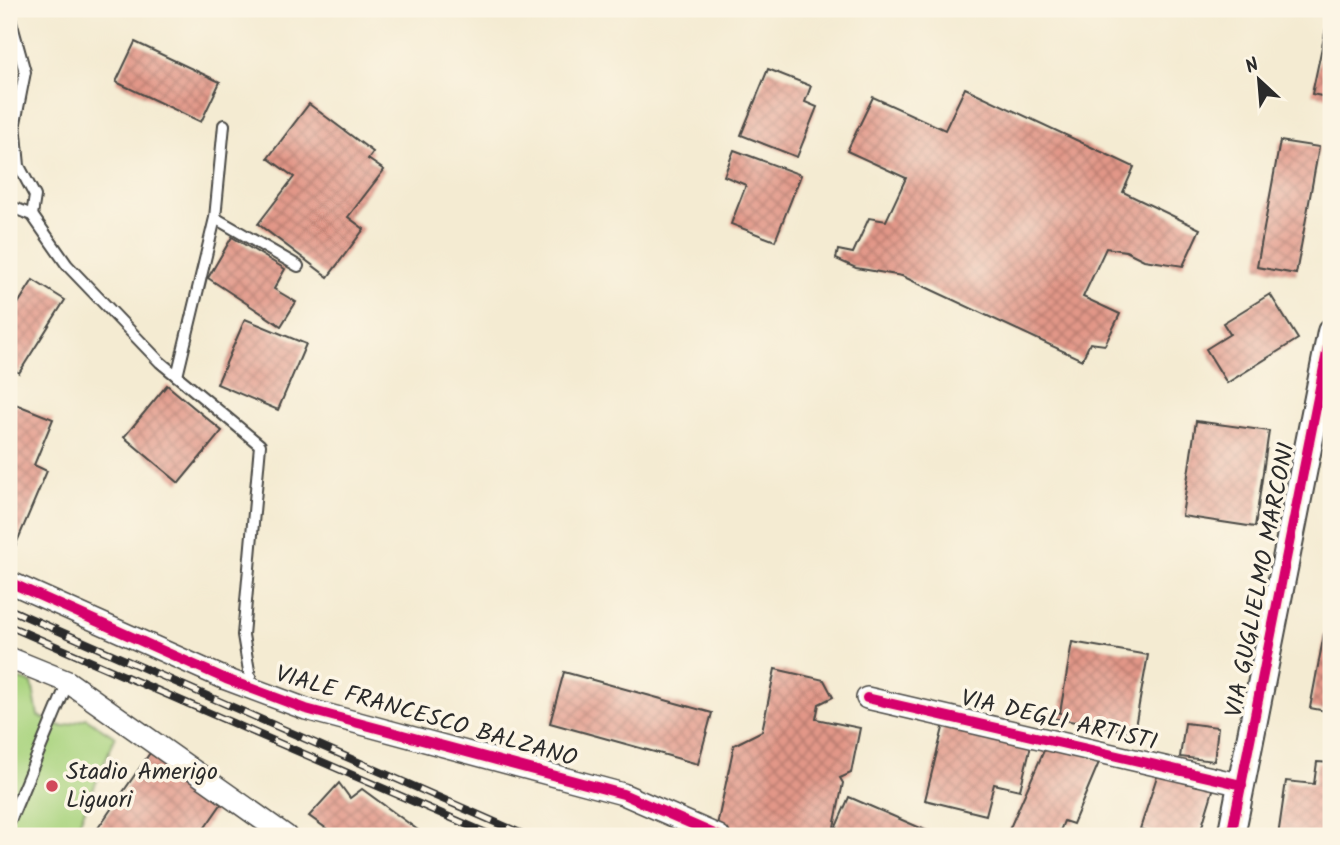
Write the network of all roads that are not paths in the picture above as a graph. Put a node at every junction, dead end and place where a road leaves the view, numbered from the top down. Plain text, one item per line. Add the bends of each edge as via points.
1 (9, 14) edge
2 (224, 125) dead end
3 (9, 205) edge
4 (32, 215) junction
5 (215, 218) junction
6 (298, 266) dead end
7 (1331, 332) edge
8 (177, 376) junction
9 (9, 582) edge
10 (9, 657) edge
11 (68, 682) junction
12 (252, 689) junction
13 (867, 698) dead end
14 (1242, 785) junction
15 (9, 823) edge
16 (286, 836) edge
17 (719, 836) edge
18 (1231, 836) edge

1 - 4 lane via 25,72 15,123 19,166 35,196
2 - 5 lane
3 - 4 lane
4 - 8 lane via 67,265
5 - 6 lane
5 - 8 lane
7 - 14 street, VIA GUGLIELMO MARCONI
8 - 12 lane via 260,445 243,635
9 - 12 street, VIALE FRANCESCO BALZANO
10 - 11 street
11 - 15 lane
11 - 16 street
12 - 17 street, VIALE FRANCESCO BALZANO via 306,709 623,793
13 - 14 street, VIA DEGLI ARTISTI
14 - 18 street, VIA GUGLIELMO MARCONI

